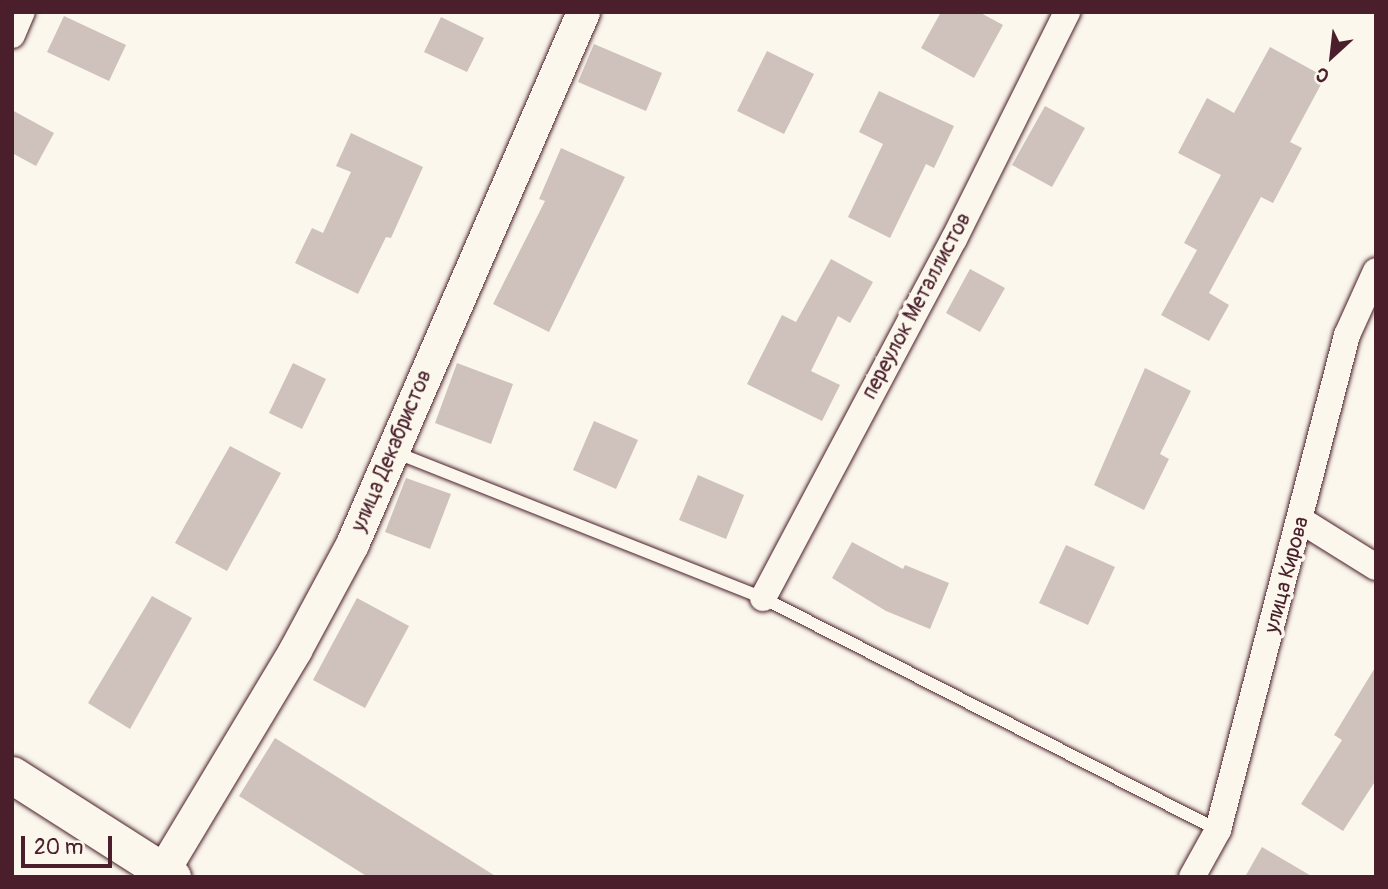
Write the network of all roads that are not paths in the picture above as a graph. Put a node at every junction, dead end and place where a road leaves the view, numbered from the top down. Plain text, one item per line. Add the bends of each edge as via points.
1 (22, 12) edge
2 (583, 12) edge
3 (1067, 12) edge
4 (12, 35) edge
5 (1376, 271) edge
6 (392, 451) junction
7 (1302, 521) junction
8 (1376, 567) edge
9 (763, 597) junction
10 (12, 775) edge
11 (1218, 830) junction
12 (168, 874) edge
13 (1192, 877) edge

1 - 4 street
2 - 6 street, улица Декабристов
3 - 9 street, переулок Металлистов via 954,239
5 - 7 street, улица Кирова via 1347,335
6 - 9 lane
6 - 12 street, улица Декабристов via 352,544
7 - 8 street
7 - 11 street, улица Кирова
9 - 11 lane
10 - 12 main road
11 - 13 street, улица Кирова

